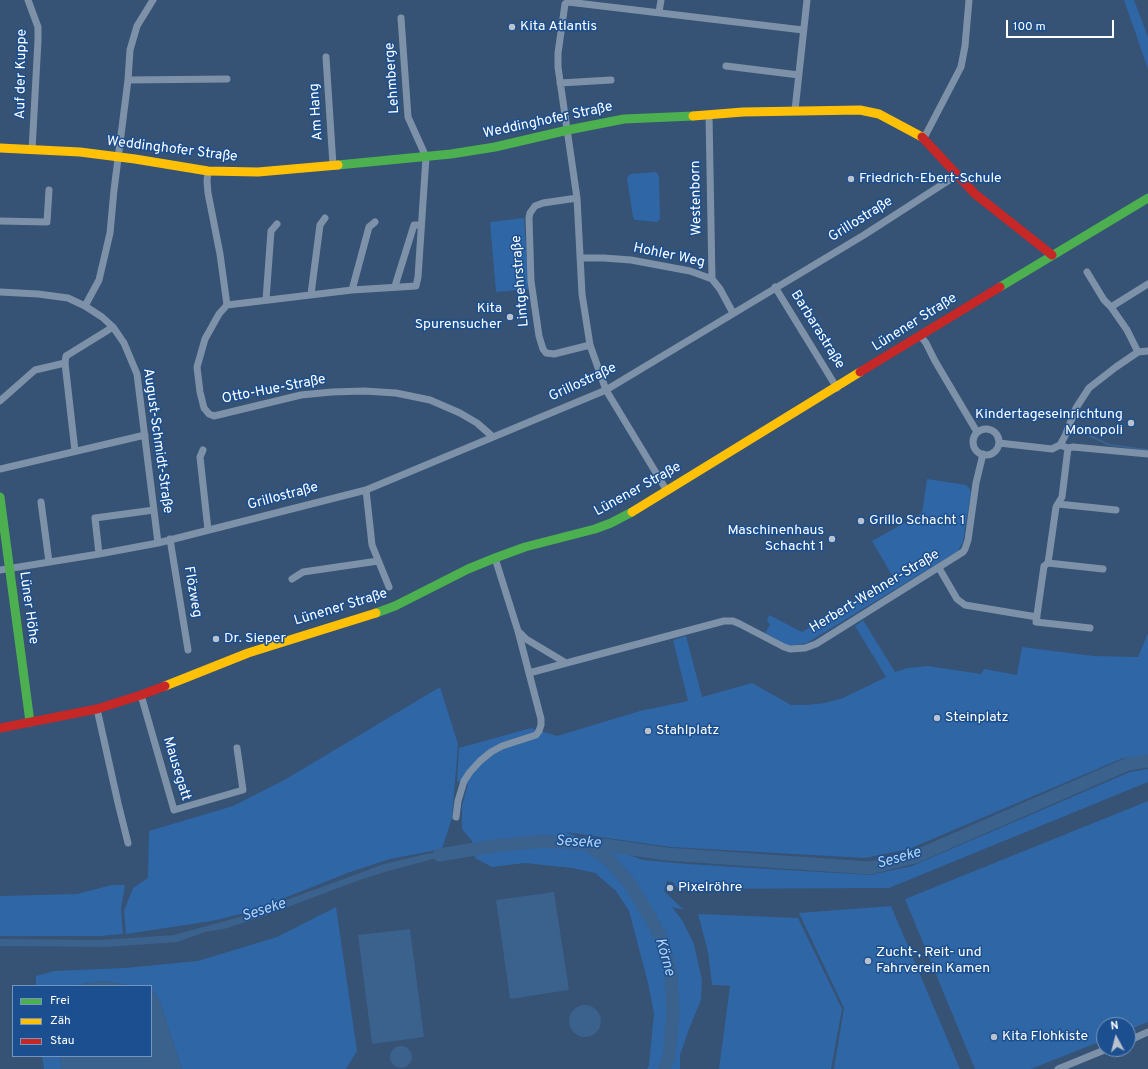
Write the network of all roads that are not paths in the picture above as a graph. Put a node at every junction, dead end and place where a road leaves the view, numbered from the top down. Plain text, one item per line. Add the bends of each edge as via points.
1 (28, 0) edge
2 (153, 0) edge
3 (661, 0) edge
4 (807, 0) edge
5 (969, 0) edge
6 (659, 12) junction
7 (401, 18) dead end
8 (803, 30) junction
9 (326, 57) dead end
10 (726, 66) dead end
11 (799, 75) junction
12 (227, 78) dead end
13 (128, 80) junction
14 (610, 80) dead end
15 (560, 84) junction
16 (795, 110) junction
17 (709, 116) junction
18 (568, 130) junction
19 (924, 138) junction
20 (0, 148) edge
21 (32, 150) junction
22 (119, 157) junction
23 (426, 157) junction
24 (334, 165) junction
25 (208, 171) junction
26 (957, 175) junction
27 (49, 190) dead end
28 (577, 198) junction
29 (1148, 198) edge
30 (325, 218) dead end
31 (0, 221) edge
32 (375, 222) dead end
33 (277, 224) dead end
34 (421, 225) junction
35 (1052, 256) junction
36 (580, 258) junction
37 (1087, 272) dead end
38 (712, 279) junction
39 (1148, 284) edge
40 (395, 286) junction
41 (775, 287) junction
42 (352, 290) junction
43 (0, 292) edge
44 (311, 294) junction
45 (266, 300) junction
46 (227, 305) junction
47 (85, 306) junction
48 (1111, 307) junction
49 (733, 313) junction
50 (113, 327) junction
51 (920, 335) junction
52 (590, 345) junction
53 (1148, 351) edge
54 (1138, 352) junction
55 (64, 363) junction
56 (837, 388) junction
57 (606, 390) junction
58 (0, 401) edge
59 (977, 432) junction
60 (145, 435) junction
61 (493, 437) junction
62 (999, 443) junction
63 (1060, 445) junction
64 (1068, 448) junction
65 (203, 450) dead end
66 (75, 451) junction
67 (983, 454) junction
68 (1148, 454) edge
69 (0, 469) edge
70 (366, 490) junction
71 (667, 491) junction
72 (0, 497) edge
73 (41, 502) dead end
74 (1058, 504) junction
75 (154, 510) junction
76 (1116, 510) dead end
77 (208, 530) junction
78 (170, 539) junction
79 (158, 543) junction
80 (100, 554) junction
81 (495, 558) junction
82 (378, 561) junction
83 (49, 562) junction
84 (1048, 563) junction
85 (939, 568) junction
86 (4, 569) edge
87 (1103, 569) dead end
88 (292, 580) dead end
89 (389, 587) dead end
90 (1037, 617) junction
91 (1090, 628) dead end
92 (518, 631) junction
93 (188, 650) dead end
94 (566, 663) junction
95 (529, 673) junction
96 (141, 695) junction
97 (97, 709) junction
98 (30, 722) junction
99 (0, 728) edge
100 (237, 748) dead end
101 (456, 817) dead end
102 (128, 843) dead end
103 (1148, 1032) edge
104 (1136, 1037) edge
105 (1096, 1053) edge
106 (1058, 1069) edge

1 - 21 street, Auf der Kuppe via 38,27
2 - 13 street via 137,26 130,50
3 - 6 street
4 - 8 street
5 - 19 street via 962,67
6 - 8 street
6 - 15 street via 568,2 565,4 558,52
7 - 23 street, Lehmberge via 408,117
8 - 11 street
9 - 24 street, Am Hang
10 - 11 street
11 - 16 street
12 - 13 street
13 - 22 street
14 - 15 street
15 - 18 street
16 - 17 street, Weddinghofer Straße
16 - 19 street, Weddinghofer Straße via 860,110 879,114
17 - 18 street, Weddinghofer Straße via 624,119
17 - 38 street, Westenborn
18 - 23 street, Weddinghofer Straße via 495,147
18 - 28 street
19 - 26 street, Weddinghofer Straße
20 - 21 street, Weddinghofer Straße
21 - 22 street, Weddinghofer Straße
22 - 25 street, Weddinghofer Straße
22 - 47 street via 108,240 99,280
23 - 24 street, Weddinghofer Straße
23 - 34 street
24 - 25 street, Weddinghofer Straße via 258,172
25 - 46 street via 208,194
26 - 35 street, Weddinghofer Straße via 975,194
26 - 41 street, Grillostraße via 864,235
27 - 31 street via 47,222
28 - 36 street
28 - 52 street, Lintgehrstraße via 543,203 535,206 530,213 532,281 543,350 554,354
29 - 35 street, Lünener Straße
30 - 44 street via 320,225
32 - 42 street via 370,227
33 - 45 street via 271,231
34 - 40 street via 414,225
34 - 40 street via 416,286
35 - 51 street, Lünener Straße
36 - 38 street, Hohler Weg via 658,264
36 - 52 street via 582,294
37 - 48 street
38 - 49 street, Hohler Weg
39 - 48 street
40 - 42 street
41 - 49 street, Grillostraße
41 - 56 street, Barbarastraße
42 - 44 street
43 - 47 street, August-Schmidt-Straße via 68,298
44 - 45 street
45 - 46 street
46 - 61 street, Otto-Hue-Straße via 218,314 197,367 204,408 209,414 214,416 324,392 384,392 430,400 477,423
47 - 50 street, August-Schmidt-Straße
48 - 54 street
49 - 57 street, Grillostraße
50 - 55 street via 66,356
50 - 60 street, August-Schmidt-Straße via 124,343 137,374
51 - 56 street, Lünener Straße
51 - 59 street
52 - 57 street
53 - 54 street
54 - 63 street via 1089,388 1076,408
55 - 58 street via 35,370
55 - 66 street
56 - 71 street, Lünener Straße
57 - 61 street, Grillostraße
57 - 71 street
59 - 62 street via 985,429 994,431
59 - 67 street via 974,436 974,446
60 - 66 street
60 - 75 street, August-Schmidt-Straße
61 - 70 street, Grillostraße
62 - 63 street via 1052,449
62 - 67 street via 991,454
63 - 64 street
64 - 68 street
64 - 74 street via 1062,497
65 - 77 street via 200,457
66 - 69 street
67 - 85 street, Herbert-Wehner-Straße via 965,549
70 - 77 street, Grillostraße
70 - 82 street via 372,544
71 - 81 street, Lünener Straße via 627,515 595,529
72 - 86 street, Lüner Höhe
73 - 83 street
74 - 76 street
74 - 84 street
75 - 79 street, August-Schmidt-Straße
75 - 80 street via 94,518
77 - 78 street, Grillostraße
78 - 79 street, Grillostraße
78 - 93 street, Flözweg
79 - 80 street, Grillostraße
80 - 83 street, Grillostraße
81 - 92 street
81 - 96 street, Lünener Straße via 395,606 255,650
82 - 88 street via 303,572
82 - 89 street
83 - 86 street, Grillostraße
84 - 87 street
84 - 90 street via 1044,566
85 - 90 street via 957,599 964,605
85 - 94 street, Herbert-Wehner-Straße via 816,644 805,648 784,647 740,624 724,620
86 - 98 street, Lüner Höhe
90 - 91 street via 1036,622
92 - 94 street via 526,639
92 - 95 street
94 - 95 street, Herbert-Wehner-Straße
95 - 101 street via 541,719 539,731 530,738 496,749 480,761 464,781
96 - 97 street, Lünener Straße
96 - 100 street, Mausegatt via 174,810 243,790
97 - 98 street, Lünener Straße
97 - 102 street
98 - 99 street, Lünener Straße
103 - 104 street
105 - 106 street

